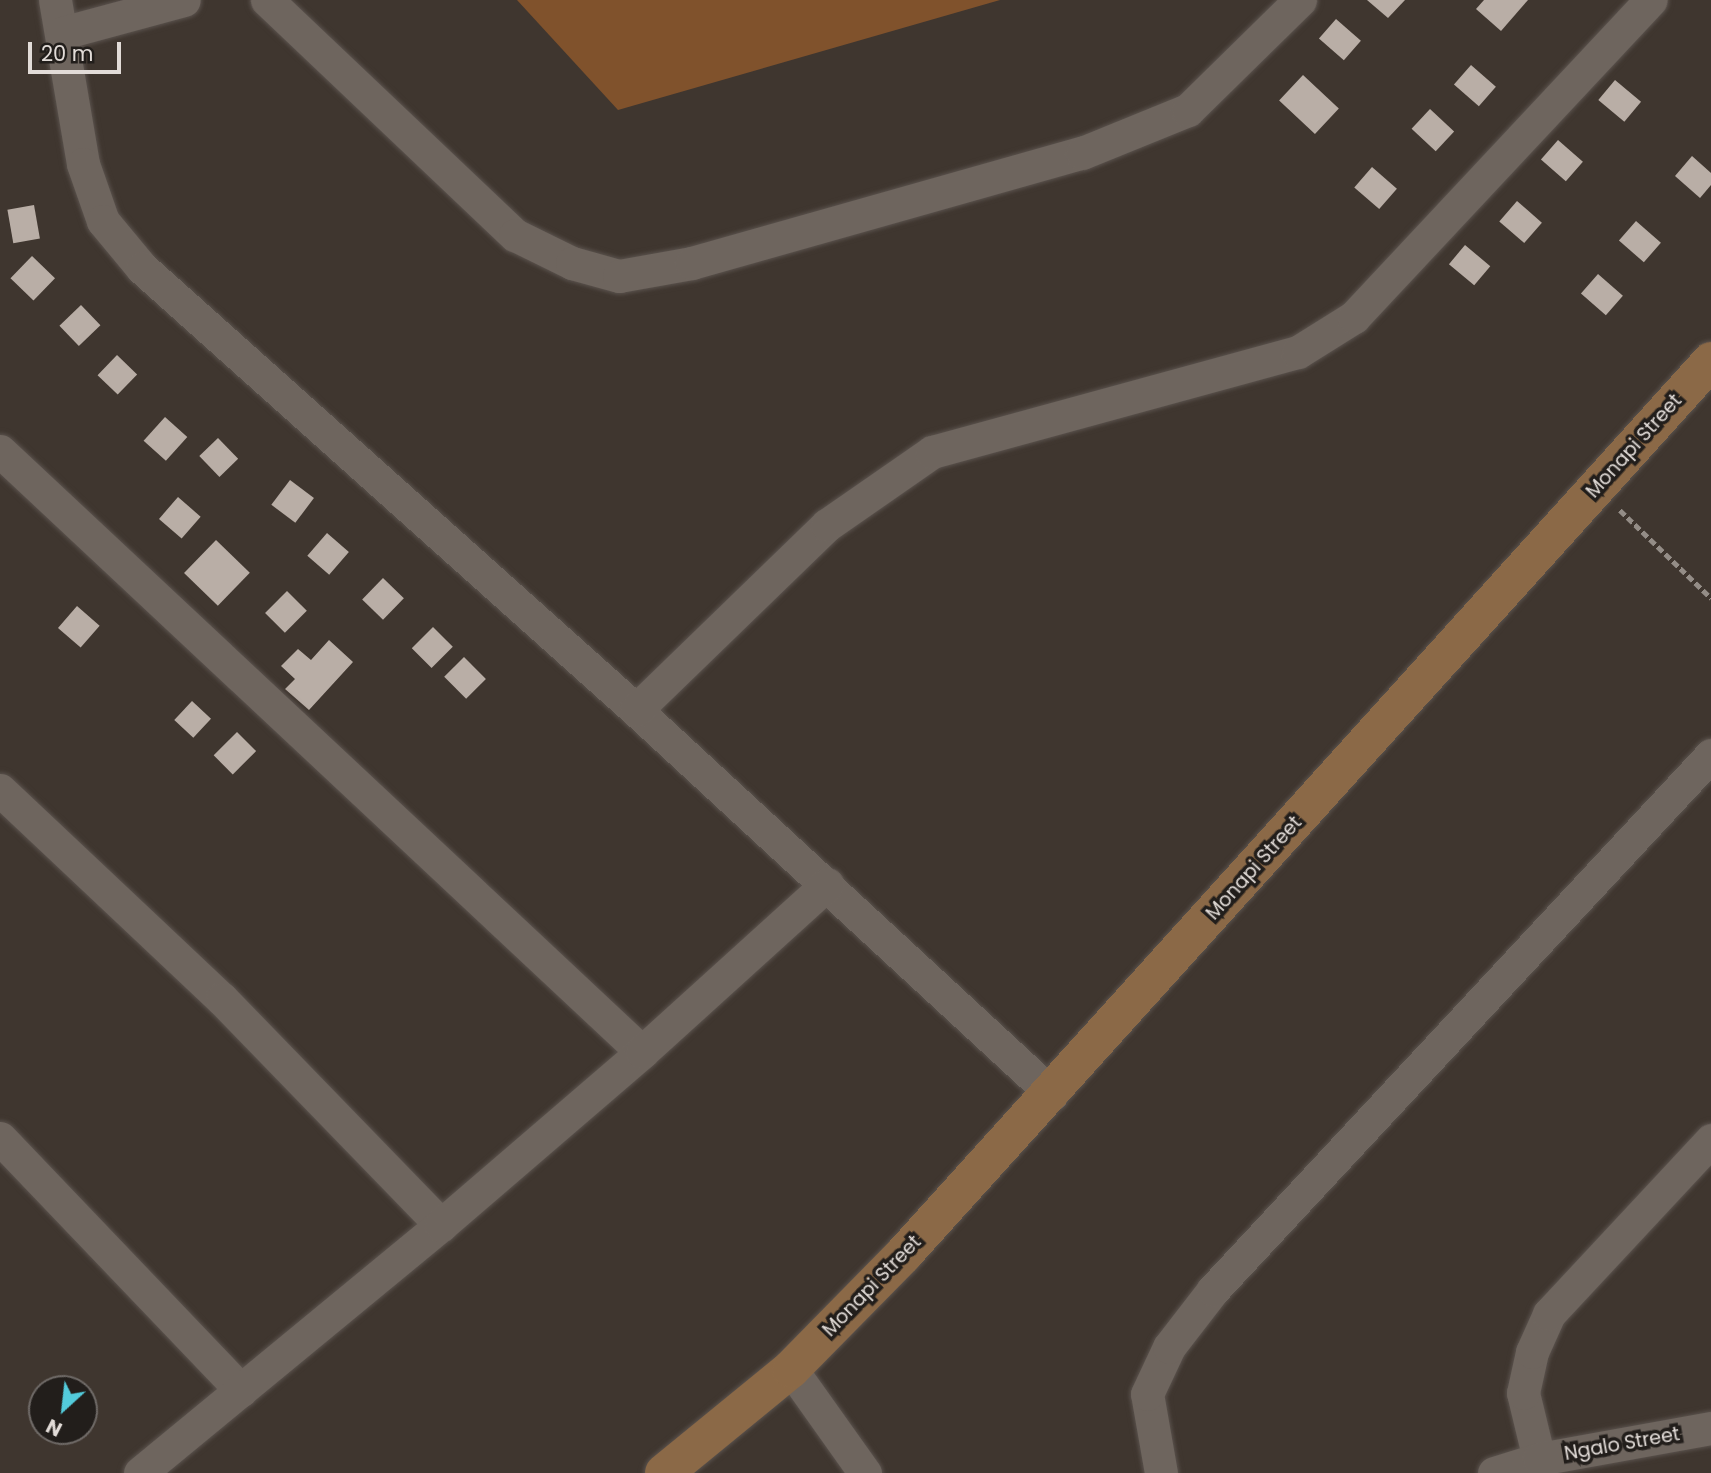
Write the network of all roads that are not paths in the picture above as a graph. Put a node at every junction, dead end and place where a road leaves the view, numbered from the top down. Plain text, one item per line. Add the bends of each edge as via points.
1 (55, 0) edge
2 (184, 0) edge
3 (267, 0) edge
4 (1300, 0) edge
5 (1651, 0) edge
6 (62, 33) junction
7 (1711, 361) edge
8 (0, 452) edge
9 (636, 710) junction
10 (1711, 755) edge
11 (0, 790) edge
12 (827, 884) junction
13 (642, 1052) junction
14 (1052, 1094) junction
15 (0, 1138) edge
16 (1711, 1140) edge
17 (441, 1225) junction
18 (791, 1369) junction
19 (241, 1390) junction
20 (1711, 1428) edge
21 (1539, 1459) junction
22 (140, 1473) edge
23 (664, 1473) edge
24 (866, 1473) edge
25 (1161, 1473) edge
26 (1494, 1473) edge

1 - 6 street
2 - 6 street
3 - 4 street via 515,235 572,263 619,276 692,263 1082,153 1188,110
5 - 9 street via 1354,317 1298,352 932,452 827,525
6 - 9 street via 83,164 103,221 142,268
7 - 14 street, Monapi Street
8 - 13 street
9 - 12 street
10 - 25 street via 1213,1290 1169,1347 1147,1394
11 - 17 street via 222,999
12 - 13 street
12 - 14 street
13 - 17 street
14 - 18 street, Monapi Street
15 - 19 street
16 - 21 street via 1549,1314 1532,1352 1522,1393
17 - 19 street
18 - 23 street, Monapi Street
18 - 24 street
19 - 22 street
20 - 21 street, Ngalo Street
21 - 26 street, Ngalo Street

